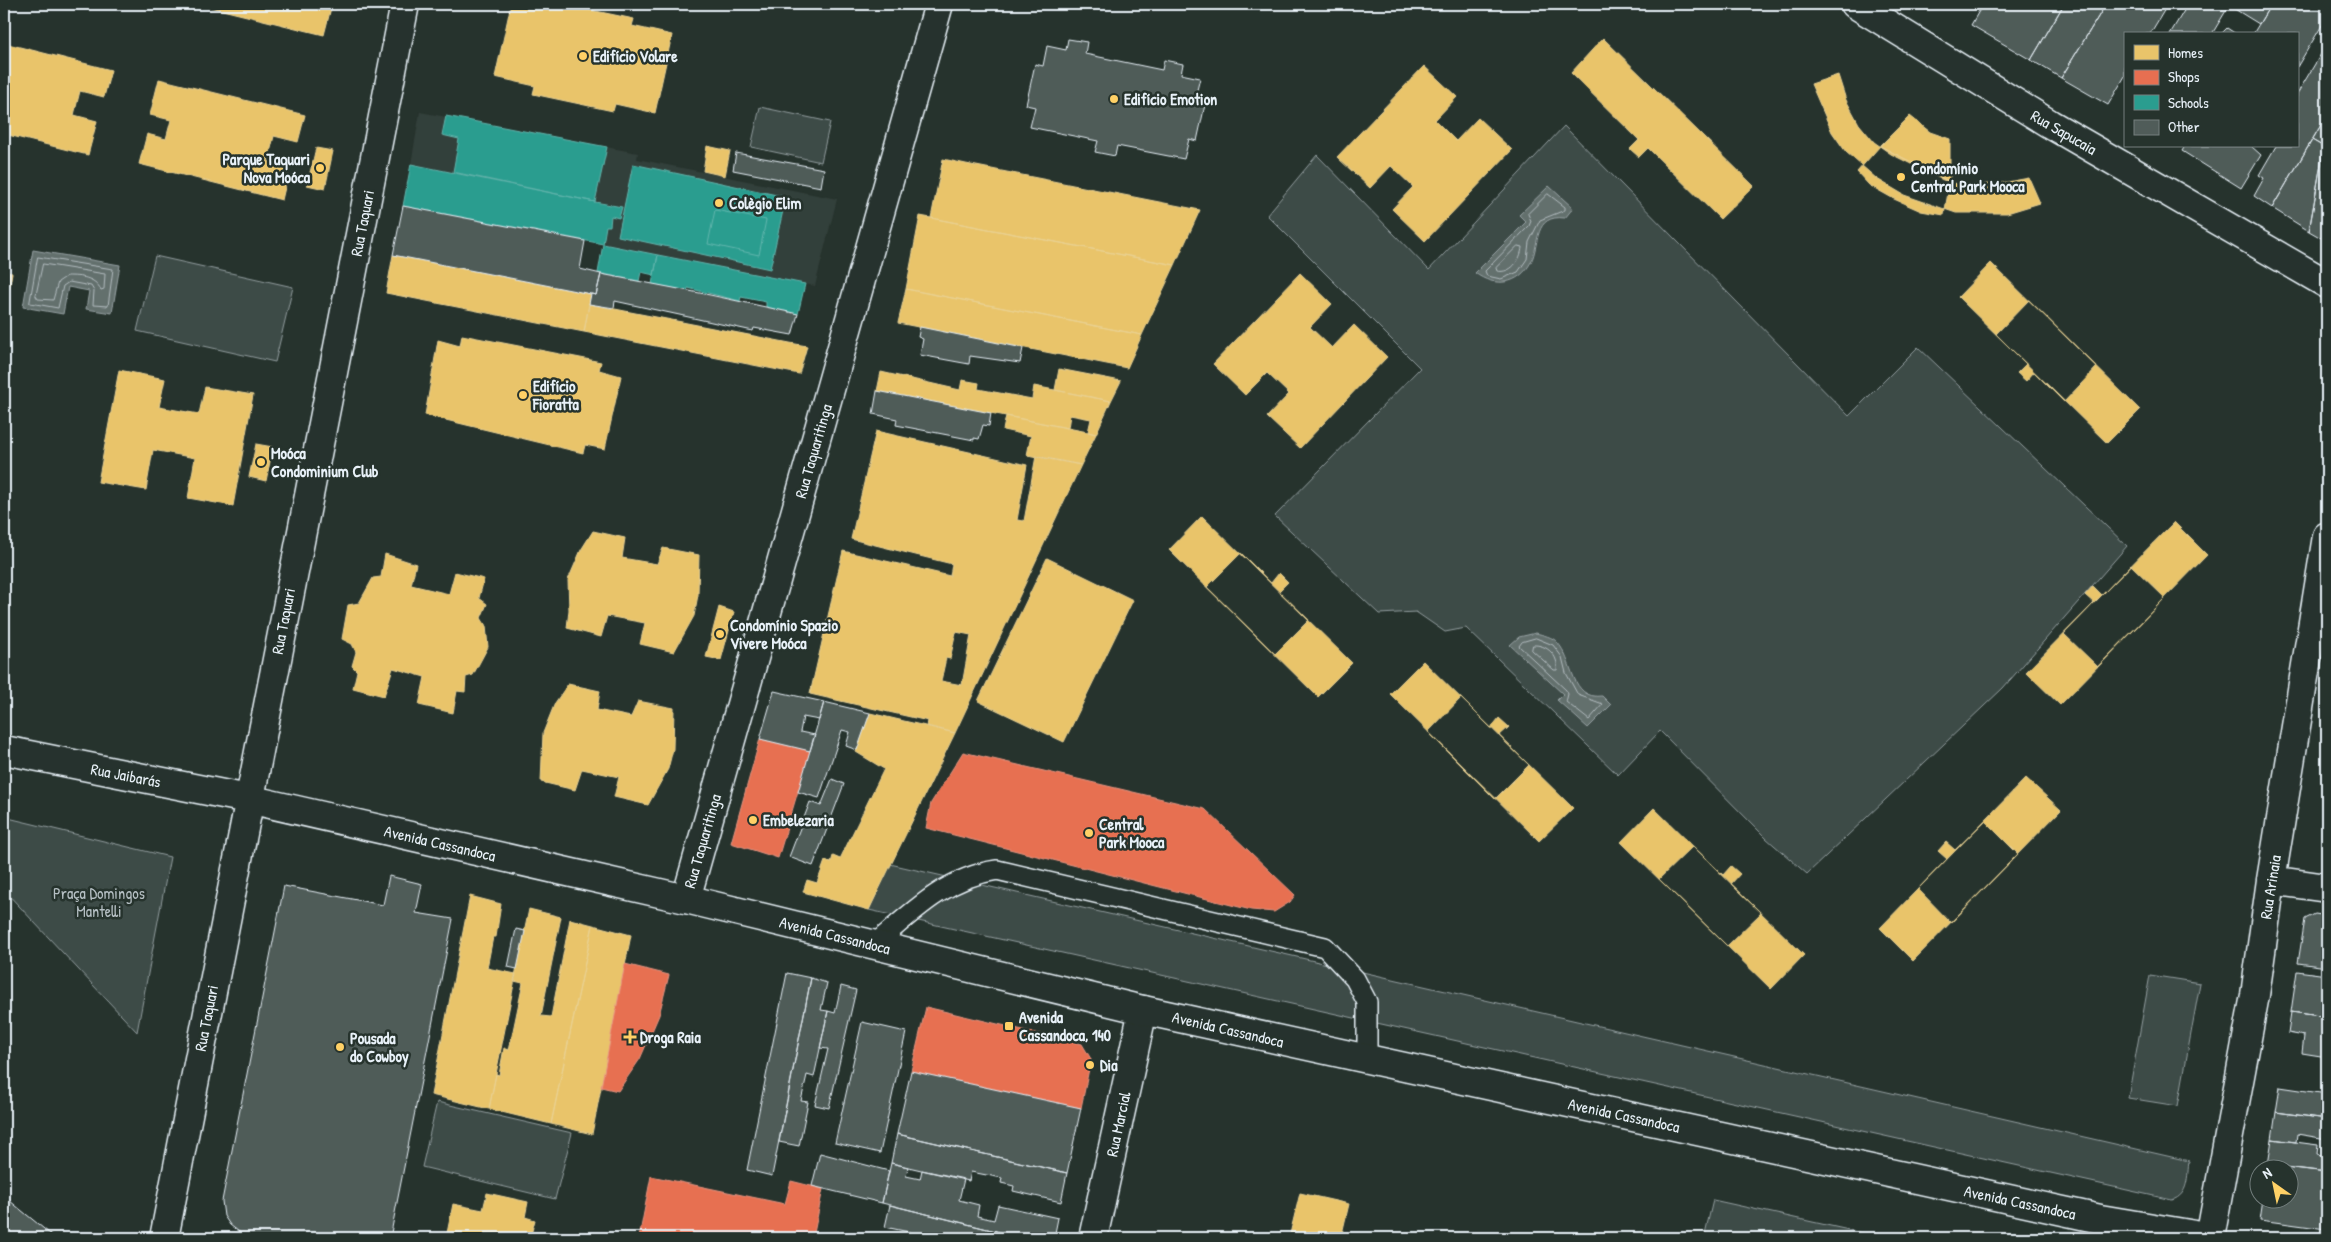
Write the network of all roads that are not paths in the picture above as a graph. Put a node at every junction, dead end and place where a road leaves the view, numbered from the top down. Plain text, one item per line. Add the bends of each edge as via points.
1 (405, 4) edge
2 (939, 4) edge
3 (1855, 4) edge
4 (2327, 284) edge
5 (2327, 536) edge
6 (4, 750) edge
7 (248, 799) junction
8 (2271, 880) junction
9 (2327, 888) edge
10 (686, 899) junction
11 (875, 944) junction
12 (1143, 1010) junction
13 (1367, 1060) junction
14 (164, 1238) edge
15 (1093, 1238) edge
16 (2212, 1238) edge

1 - 7 street, Rua Taquari
2 - 10 street, Rua Taquaritinga
3 - 4 street, Rua Sapucaia via 2050,124
5 - 8 street, Rua Arinaia
6 - 7 street, Rua Jaibarás
7 - 10 street, Avenida Cassandoca
7 - 14 street, Rua Taquari
8 - 9 street
8 - 16 street, Rua Arinaia via 2255,995
10 - 11 street, Avenida Cassandoca
11 - 12 street, Avenida Cassandoca
11 - 13 lane via 920,904 976,873 997,870 1017,874 1325,947 1355,978 1366,1002
12 - 13 street, Avenida Cassandoca
12 - 15 street, Rua Marcial
13 - 16 street, Avenida Cassandoca via 2091,1217

